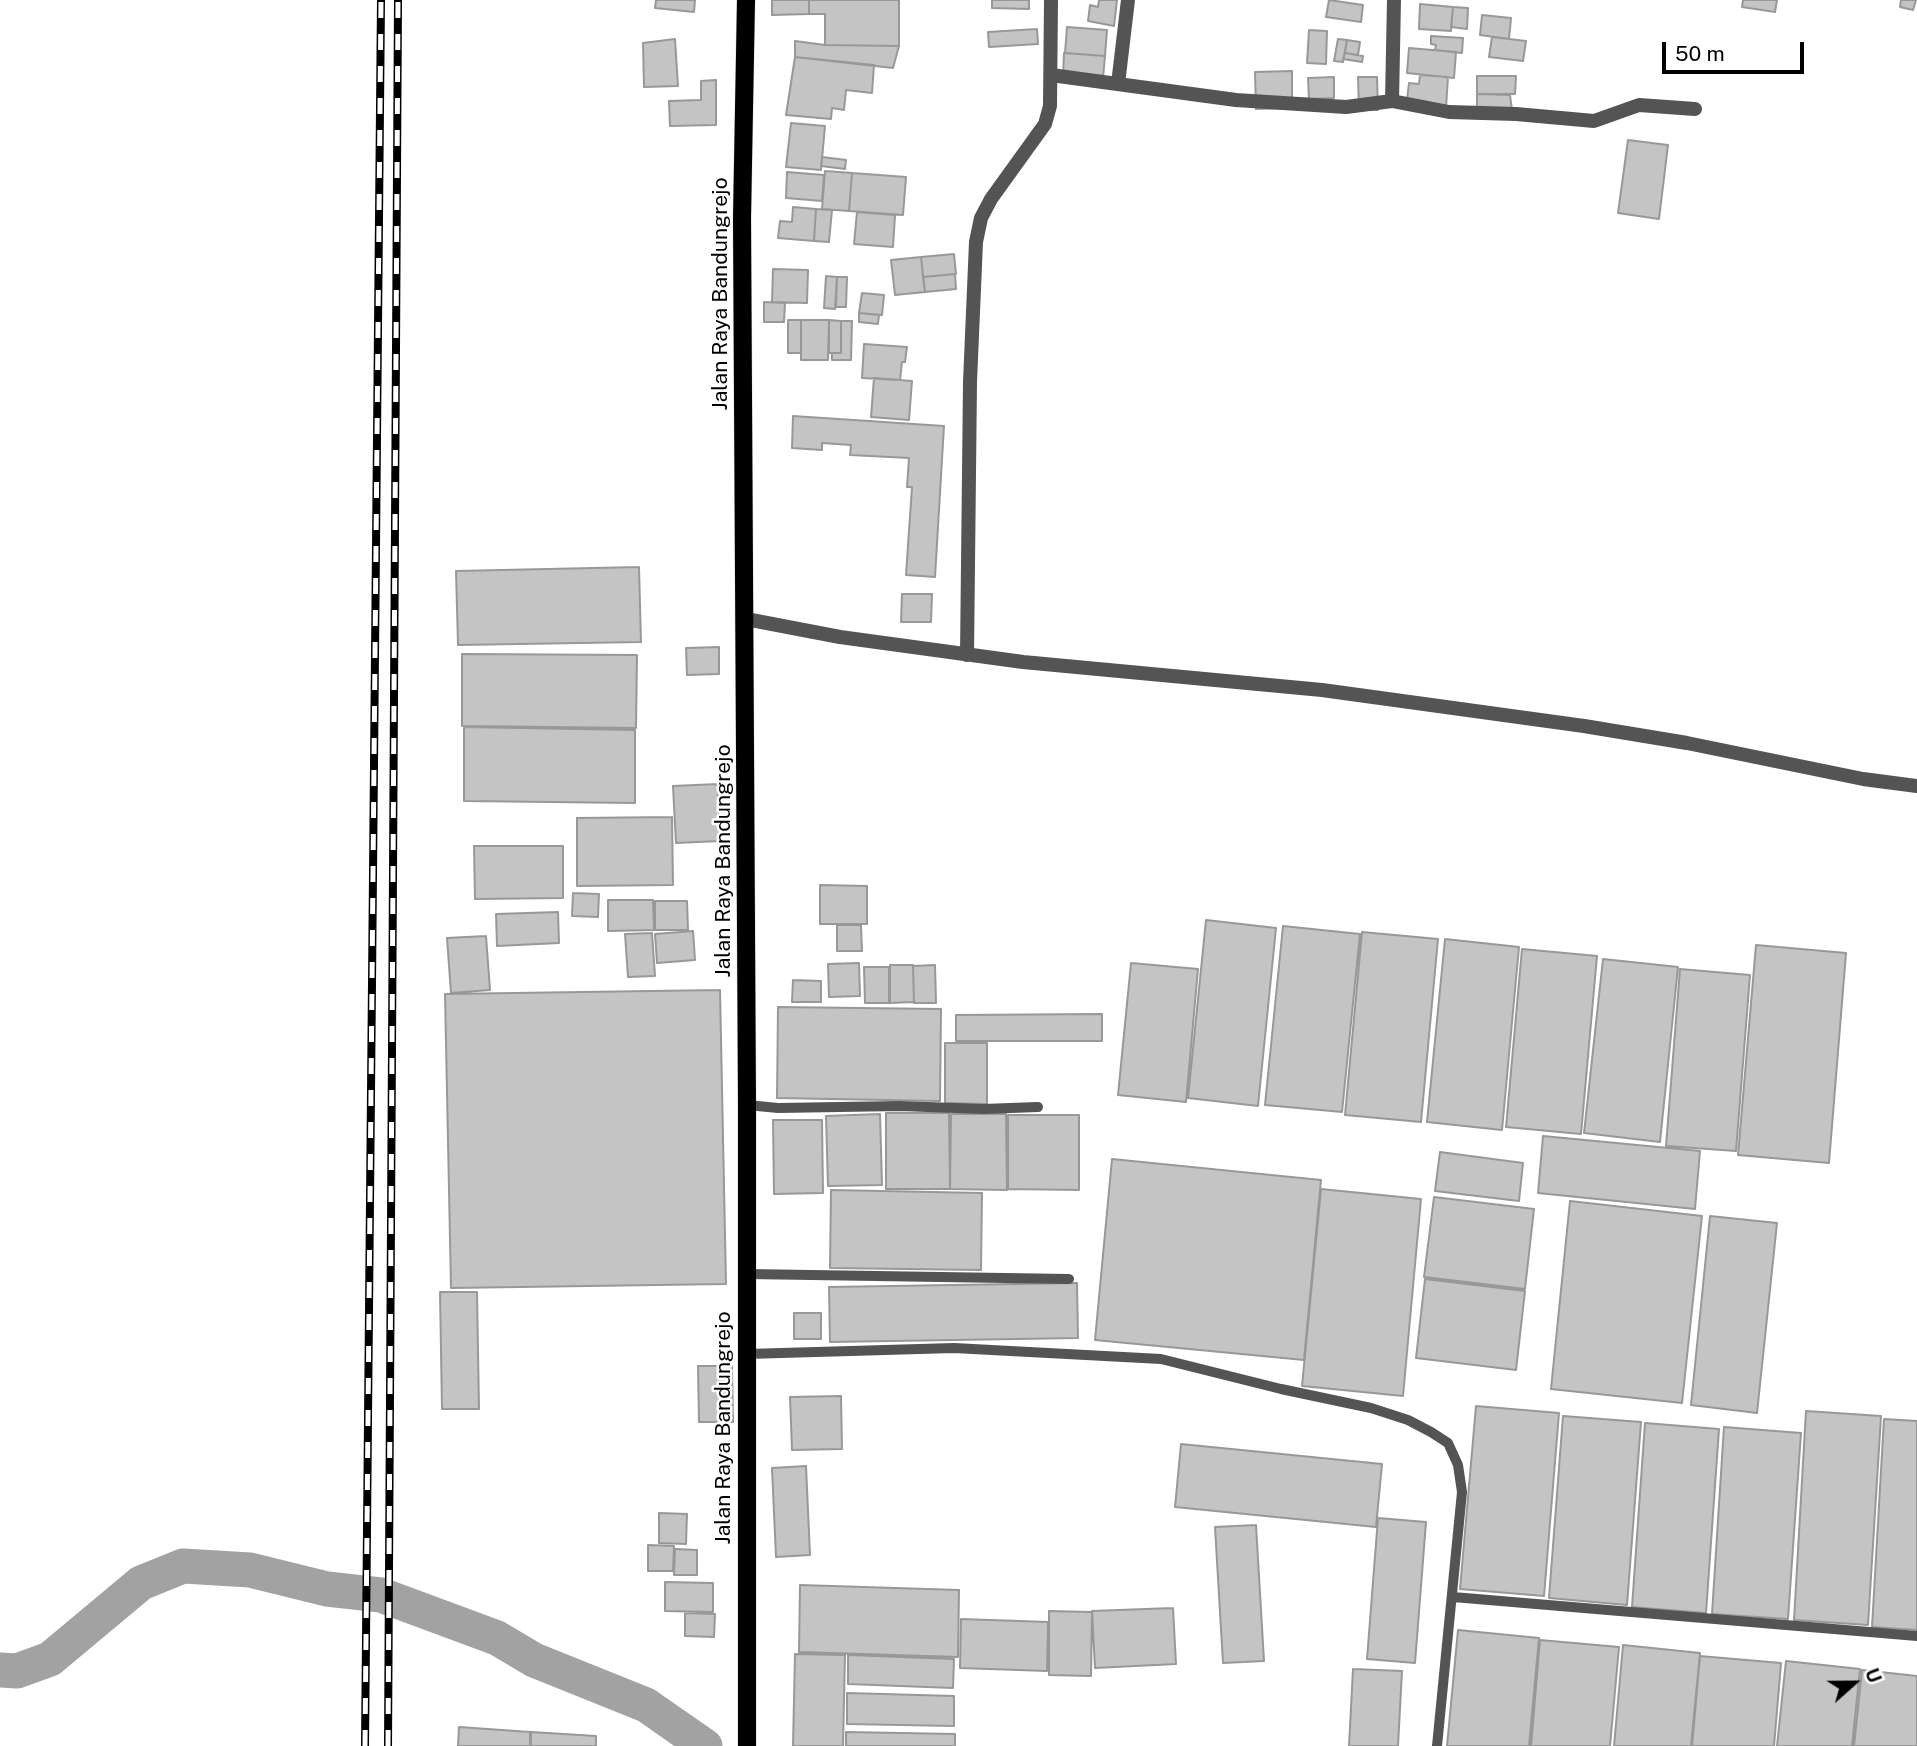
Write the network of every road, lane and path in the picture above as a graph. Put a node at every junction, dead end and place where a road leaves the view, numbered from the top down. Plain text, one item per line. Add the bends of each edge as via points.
1 (746, 0) edge
2 (1051, 0) edge
3 (1128, 0) edge
4 (1394, 0) edge
5 (1051, 75) junction
6 (1118, 84) junction
7 (1392, 101) junction
8 (1695, 109) dead end
9 (746, 619) junction
10 (967, 655) junction
11 (1917, 786) edge
12 (747, 1105) junction
13 (1038, 1107) dead end
14 (747, 1274) junction
15 (1069, 1279) dead end
16 (747, 1354) junction
17 (1453, 1597) junction
18 (1917, 1636) edge
19 (747, 1746) edge
20 (1437, 1746) edge

1 - 9 main road, Jalan Raya Bandungrejo via 742,218
2 - 5 street
3 - 6 street
4 - 7 street
5 - 6 street
5 - 10 street via 1045,124 991,199 976,242
6 - 7 street via 1236,100 1346,107
7 - 8 street via 1450,112 1594,121 1639,105
9 - 10 street
9 - 12 main road, Jalan Raya Bandungrejo
10 - 11 street via 1368,696 1584,726
12 - 13 lane
12 - 14 main road, Jalan Raya Bandungrejo
14 - 15 lane
14 - 16 main road, Jalan Raya Bandungrejo
16 - 17 lane via 954,1348 1161,1359 1408,1420 1448,1443 1458,1465 1462,1492
16 - 19 main road, Jalan Raya Bandungrejo
17 - 18 lane
17 - 20 lane

